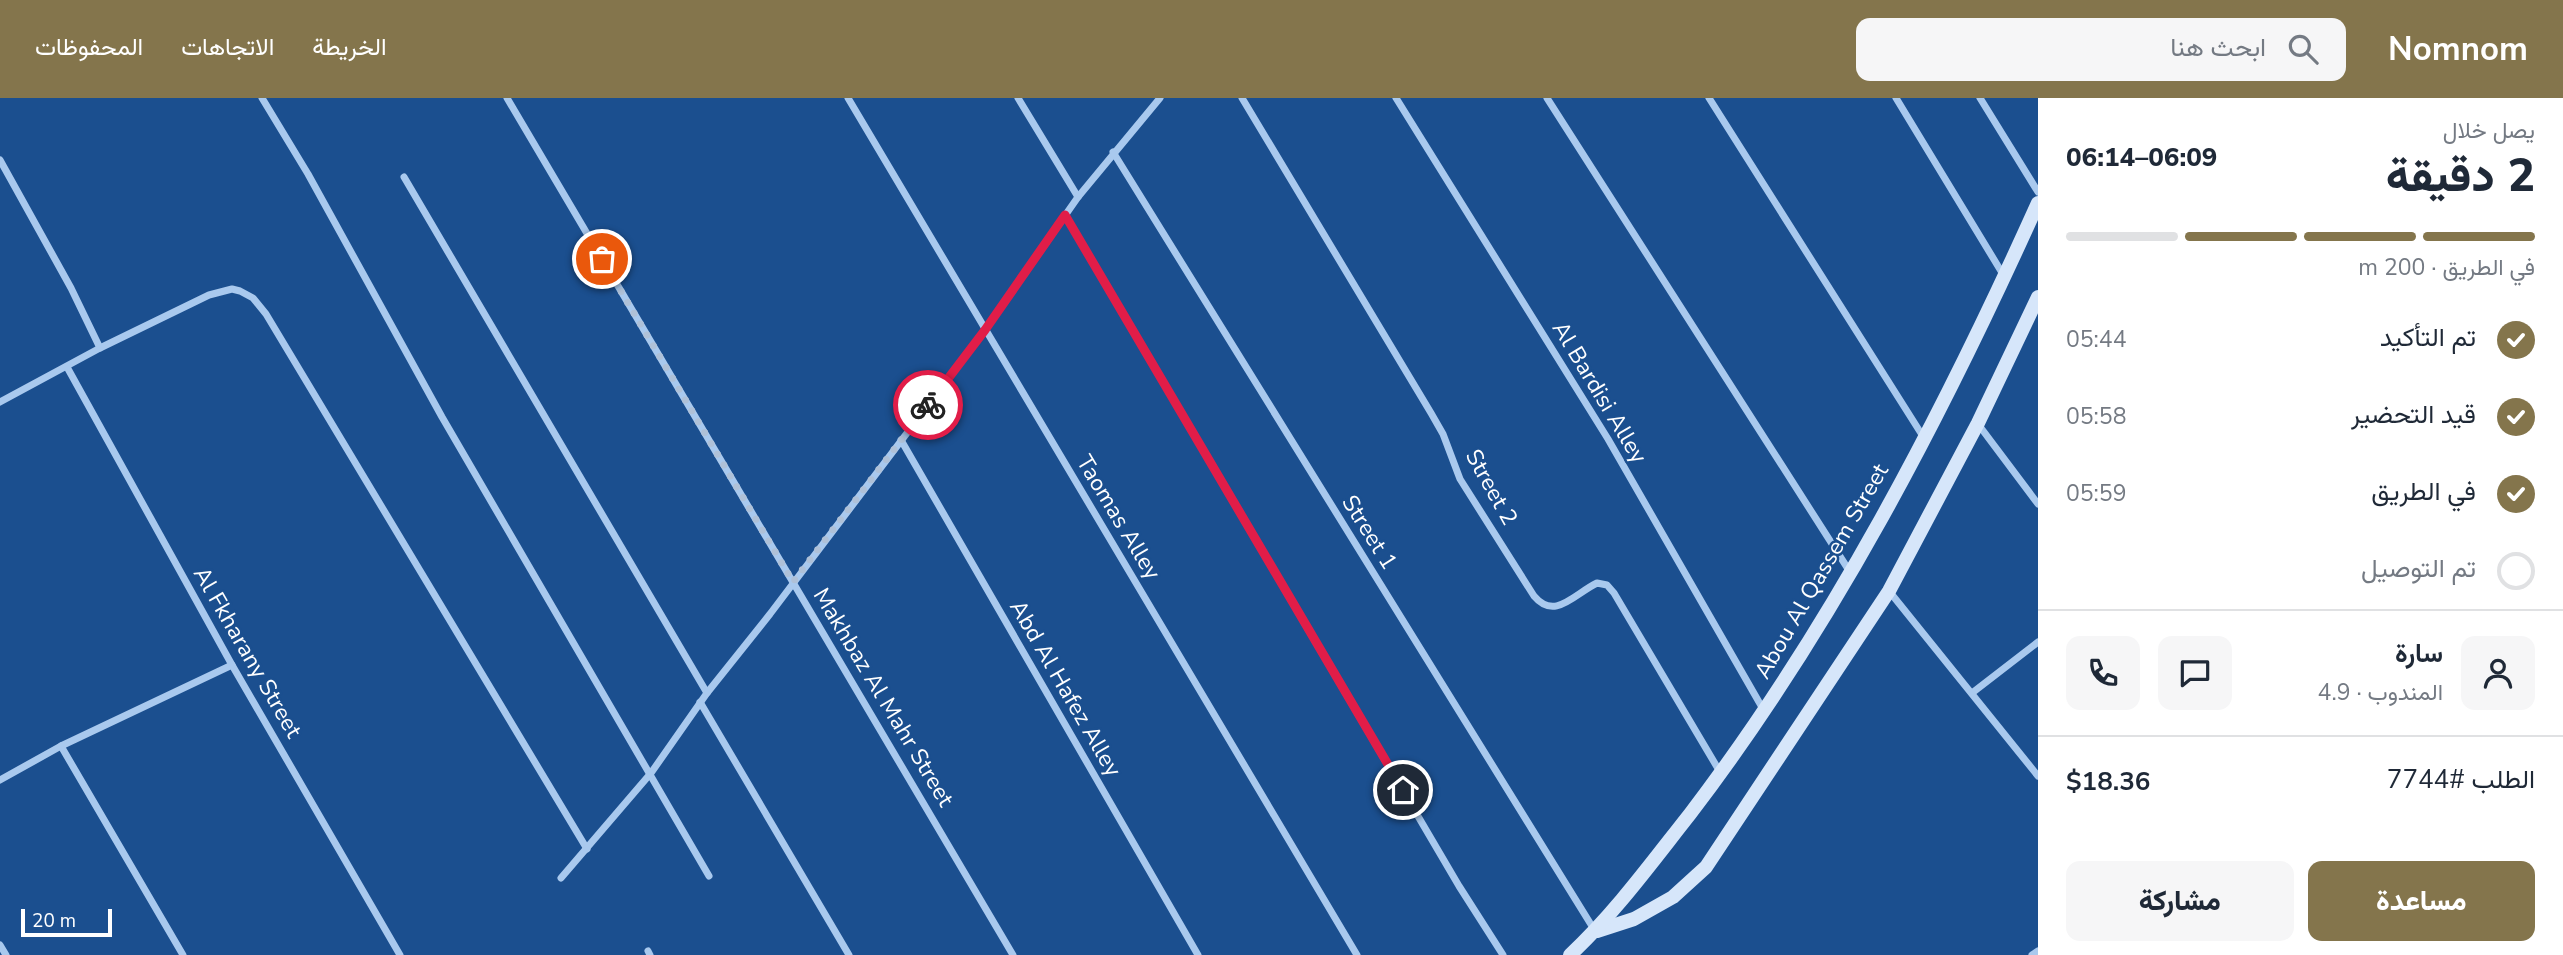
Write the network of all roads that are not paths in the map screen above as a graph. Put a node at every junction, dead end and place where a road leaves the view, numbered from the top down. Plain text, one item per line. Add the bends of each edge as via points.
1 (262, 98) edge
2 (507, 98) edge
3 (848, 98) edge
4 (1018, 98) edge
5 (1160, 98) edge
6 (1242, 98) edge
7 (1396, 98) edge
8 (1547, 98) edge
9 (1709, 98) edge
10 (1896, 98) edge
11 (1980, 98) edge
12 (1113, 152) junction
13 (0, 160) edge
14 (404, 177) dead end
15 (2038, 192) edge
16 (1078, 197) junction
17 (2038, 203) edge
18 (1065, 215) junction
19 (2035, 221) edge
20 (2004, 276) junction
21 (2038, 297) edge
22 (985, 330) junction
23 (100, 348) junction
24 (66, 367) junction
25 (0, 402) edge
26 (1978, 423) junction
27 (1924, 438) junction
28 (901, 440) junction
29 (2037, 500) edge
30 (1850, 572) junction
31 (793, 582) junction
32 (1889, 591) junction
33 (2038, 642) edge
34 (232, 665) junction
35 (707, 693) junction
36 (1972, 693) junction
37 (700, 702) junction
38 (1764, 711) junction
39 (61, 746) junction
40 (651, 773) junction
41 (1721, 773) junction
42 (2038, 776) edge
43 (0, 780) edge
44 (587, 849) junction
45 (709, 876) dead end
46 (561, 878) dead end
47 (1595, 931) junction
48 (0, 945) edge
49 (2038, 951) edge
50 (6, 955) edge
51 (183, 955) edge
52 (400, 955) edge
53 (849, 955) edge
54 (1013, 955) edge
55 (1198, 955) edge
56 (1357, 955) edge
57 (1503, 955) edge
58 (1570, 955) edge
59 (2032, 955) edge

1 - 40 street
2 - 31 street, Makhbaz Al Mahr Street
3 - 22 street, Taomas Alley
4 - 16 street
5 - 12 street
6 - 41 street, Street 2 via 1431,413 1460,479 1534,596 1551,608 1597,583 1607,585
7 - 38 street, Al Bardisi Alley via 1608,439
8 - 30 street
9 - 27 street
10 - 20 street
11 - 15 street
12 - 16 street
12 - 47 street, Street 1
13 - 23 street
14 - 35 street
16 - 18 street
17 - 19 street, Abou Al Qassem Street
18 - 22 street
18 - 57 street
19 - 20 street, Abou Al Qassem Street
20 - 27 street, Abou Al Qassem Street
21 - 26 street, Abou Al Qassem Street
22 - 28 street
22 - 56 street, Taomas Alley
23 - 24 street
23 - 44 street via 223,291 240,291 253,298
24 - 25 street
24 - 34 street, Al Fkharany Street
26 - 29 street
26 - 32 street, Abou Al Qassem Street
27 - 30 street, Abou Al Qassem Street
28 - 31 street
28 - 55 street, Abd Al Hafez Alley
30 - 38 street, Abou Al Qassem Street
31 - 35 street
31 - 54 street, Makhbaz Al Mahr Street
32 - 36 street
32 - 47 street, Abou Al Qassem Street via 1706,867 1673,897 1634,919
33 - 36 street
34 - 39 street
34 - 52 street, Al Fkharany Street
35 - 37 street
36 - 42 street
37 - 40 street
37 - 53 street
38 - 41 street, Abou Al Qassem Street
39 - 43 street
39 - 51 street
40 - 44 street
40 - 45 street
41 - 47 street, Abou Al Qassem Street
44 - 46 street
47 - 58 street, Abou Al Qassem Street
48 - 50 street
49 - 59 street

